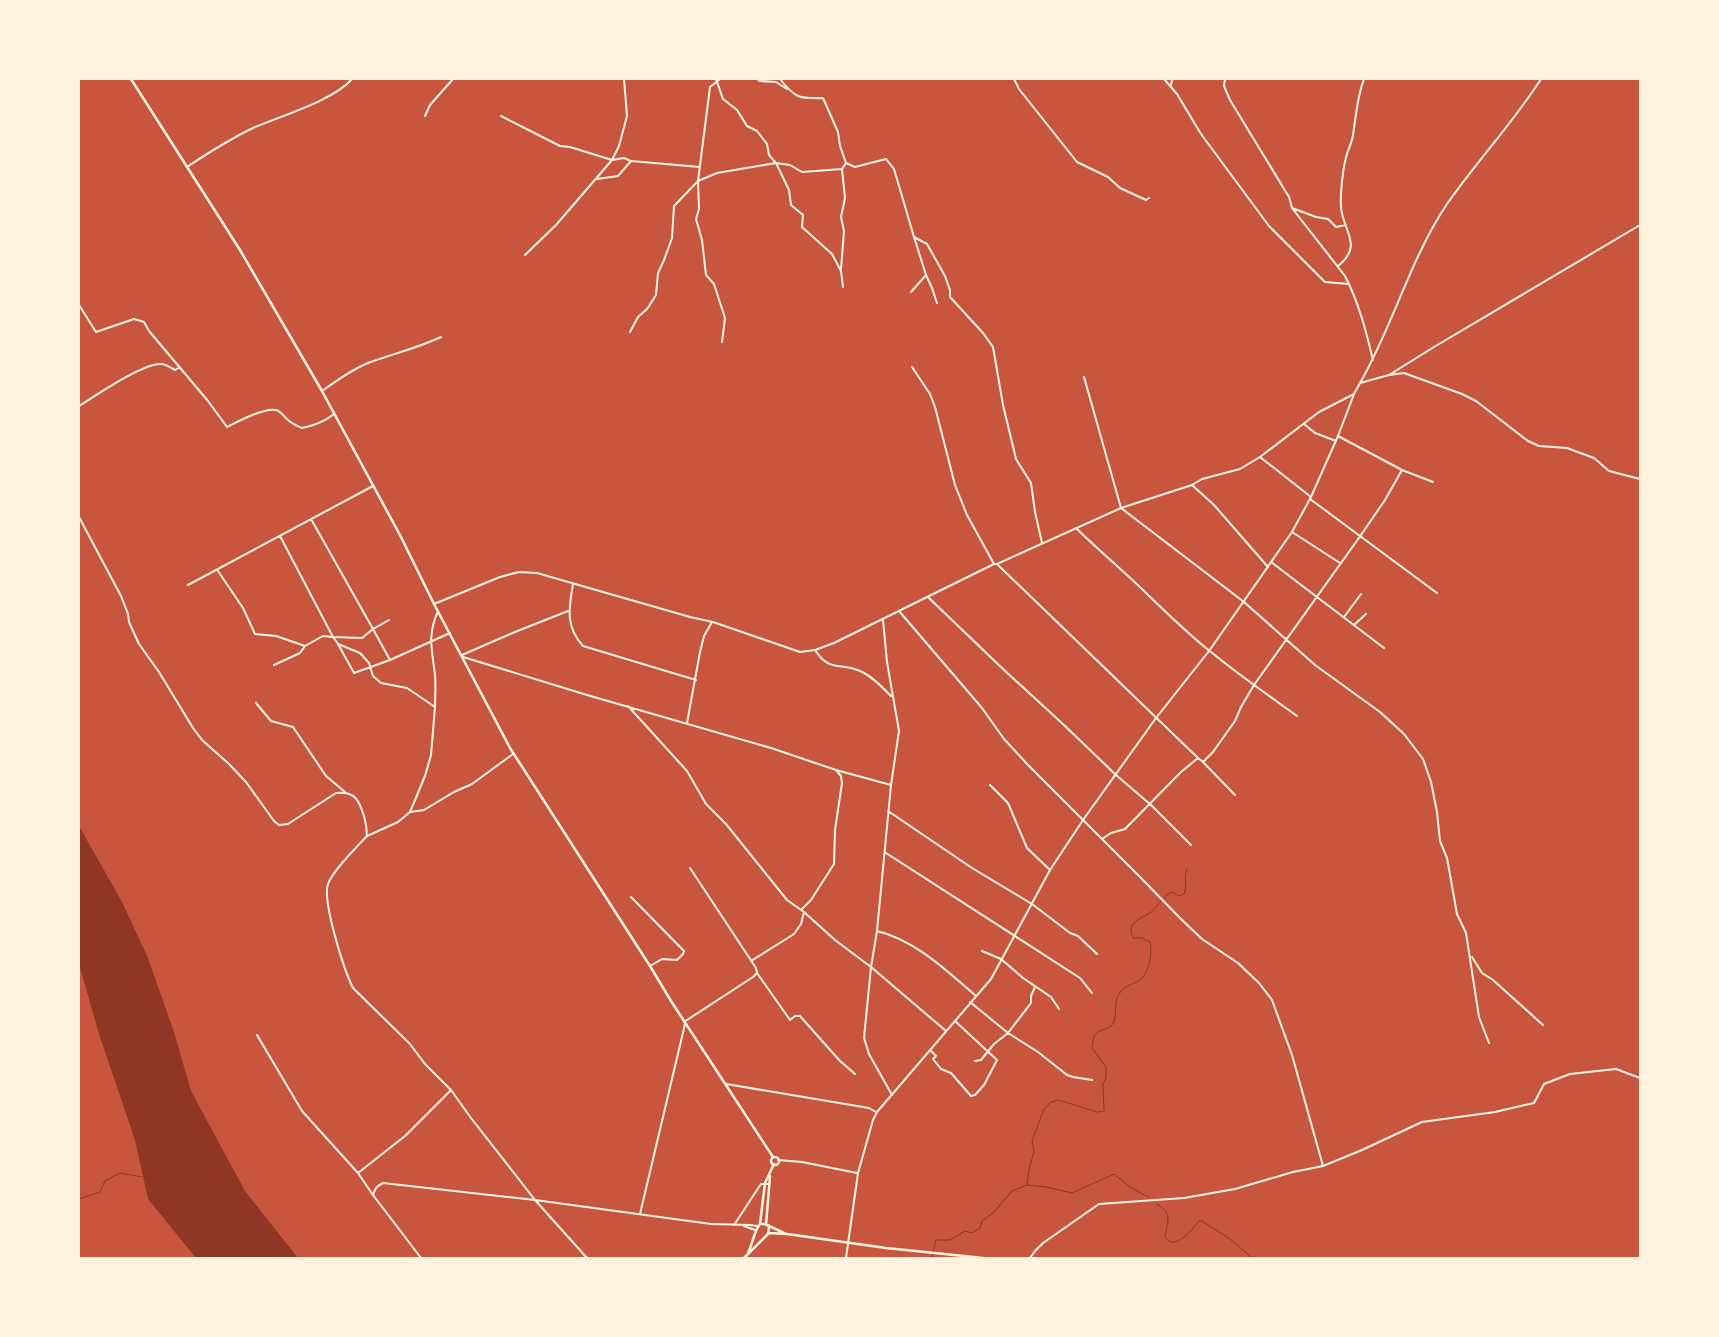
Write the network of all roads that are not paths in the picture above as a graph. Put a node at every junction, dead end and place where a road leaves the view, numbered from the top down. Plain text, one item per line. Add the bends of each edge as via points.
1 (131, 79) edge
2 (352, 79) edge
3 (453, 79) edge
4 (624, 79) edge
5 (720, 79) edge
6 (757, 79) edge
7 (780, 79) edge
8 (1014, 79) edge
9 (1164, 79) edge
10 (1172, 79) edge
11 (1225, 79) edge
12 (1364, 79) edge
13 (1541, 79) edge
14 (716, 80) edge
15 (1172, 86) junction
16 (789, 90) junction
17 (426, 116) dead end
18 (501, 116) dead end
19 (612, 160) junction
20 (630, 161) junction
21 (776, 163) junction
22 (846, 163) junction
23 (187, 167) junction
24 (700, 167) junction
25 (842, 169) junction
26 (597, 179) junction
27 (698, 181) junction
28 (1149, 198) dead end
29 (1292, 208) junction
30 (1346, 225) junction
31 (1640, 226) edge
32 (914, 237) junction
33 (525, 255) dead end
34 (1338, 266) junction
35 (841, 271) junction
36 (926, 275) junction
37 (1349, 284) junction
38 (843, 287) dead end
39 (911, 292) dead end
40 (937, 303) dead end
41 (79, 305) edge
42 (630, 332) dead end
43 (441, 337) dead end
44 (722, 342) dead end
45 (1373, 360) junction
46 (180, 367) junction
47 (912, 367) dead end
48 (1389, 375) junction
49 (1084, 376) dead end
50 (1360, 383) junction
51 (322, 392) junction
52 (1354, 394) junction
53 (79, 406) edge
54 (334, 414) junction
55 (1304, 424) junction
56 (1338, 436) junction
57 (1336, 442) junction
58 (1260, 457) junction
59 (1402, 470) junction
60 (1640, 479) edge
61 (1433, 482) dead end
62 (1192, 484) junction
63 (373, 486) junction
64 (1310, 498) junction
65 (1121, 508) junction
66 (79, 517) edge
67 (311, 519) junction
68 (1076, 528) junction
69 (1292, 532) junction
70 (280, 536) junction
71 (1361, 536) junction
72 (1042, 543) junction
73 (1271, 562) junction
74 (996, 564) junction
75 (1341, 564) junction
76 (1268, 567) junction
77 (218, 571) junction
78 (573, 584) junction
79 (188, 585) dead end
80 (1437, 592) dead end
81 (1361, 594) dead end
82 (1317, 596) junction
83 (1352, 596) dead end
84 (929, 598) junction
85 (1356, 600) junction
86 (1244, 602) junction
87 (434, 604) junction
88 (438, 611) junction
89 (569, 611) junction
90 (899, 612) junction
91 (1366, 614) dead end
92 (1344, 617) junction
93 (388, 620) dead end
94 (883, 620) junction
95 (713, 622) junction
96 (1354, 625) junction
97 (373, 629) junction
98 (450, 633) junction
99 (333, 637) junction
100 (1286, 639) junction
101 (430, 642) junction
102 (338, 644) junction
103 (305, 646) junction
104 (1384, 648) dead end
105 (815, 650) junction
106 (1209, 651) junction
107 (462, 656) junction
108 (390, 660) junction
109 (274, 665) dead end
110 (370, 667) junction
111 (696, 680) junction
112 (1254, 685) junction
113 (893, 697) junction
114 (256, 703) dead end
115 (628, 706) junction
116 (435, 707) junction
117 (1297, 716) dead end
118 (1156, 718) junction
119 (688, 723) junction
120 (514, 754) junction
121 (1198, 758) junction
122 (1203, 762) junction
123 (836, 770) junction
124 (1116, 775) junction
125 (891, 785) junction
126 (990, 785) dead end
127 (345, 792) junction
128 (1235, 795) dead end
129 (1151, 805) junction
130 (410, 812) junction
131 (888, 812) junction
132 (1083, 820) junction
133 (366, 836) junction
134 (1102, 839) junction
135 (1191, 845) dead end
136 (885, 852) junction
137 (690, 868) dead end
138 (1050, 870) junction
139 (631, 897) dead end
140 (1032, 904) junction
141 (801, 910) junction
142 (804, 912) junction
143 (877, 931) junction
144 (1014, 934) junction
145 (982, 951) dead end
146 (1097, 954) dead end
147 (1471, 955) junction
148 (1001, 959) junction
149 (751, 961) junction
150 (650, 966) junction
151 (871, 967) junction
152 (757, 972) junction
153 (1035, 987) junction
154 (1092, 993) dead end
155 (976, 996) junction
156 (970, 1002) junction
157 (1059, 1009) dead end
158 (955, 1021) junction
159 (685, 1023) junction
160 (1543, 1025) dead end
161 (946, 1031) junction
162 (1008, 1033) junction
163 (257, 1035) dead end
164 (1489, 1043) dead end
165 (930, 1050) junction
166 (988, 1052) junction
167 (975, 1060) dead end
168 (856, 1074) dead end
169 (1640, 1078) edge
170 (1092, 1080) dead end
171 (724, 1084) junction
172 (452, 1090) junction
173 (892, 1095) junction
174 (877, 1112) junction
175 (773, 1157) junction
176 (778, 1160) junction
177 (774, 1164) junction
178 (1323, 1166) junction
179 (358, 1173) junction
180 (858, 1173) junction
181 (770, 1175) junction
182 (765, 1183) junction
183 (770, 1184) junction
184 (373, 1195) junction
185 (763, 1196) junction
186 (768, 1197) junction
187 (535, 1200) junction
188 (640, 1214) junction
189 (734, 1225) junction
190 (767, 1226) junction
191 (757, 1228) junction
192 (768, 1233) junction
193 (787, 1234) junction
194 (765, 1236) junction
195 (849, 1242) junction
196 (748, 1253) junction
197 (421, 1258) edge
198 (587, 1258) edge
199 (744, 1258) edge
200 (846, 1258) edge
201 (984, 1258) edge
202 (1030, 1258) edge

1 - 23 main road
2 - 23 street via 326,98 253,128
3 - 17 street via 430,105
4 - 19 street via 627,116
5 - 14 street
6 - 16 street via 776,82
7 - 16 street
8 - 28 street via 1077,162 1108,177 1120,188 1146,200
9 - 15 street
10 - 15 street
11 - 29 street via 1224,86 1230,100 1289,197
12 - 30 street via 1343,176 1341,207
13 - 45 street via 1447,205 1421,251
14 - 21 street via 723,99 737,110 747,126 758,131
14 - 24 street via 710,87
15 - 37 street via 1201,134 1269,226 1325,282
16 - 22 street via 803,99 823,98 838,132
18 - 19 street via 560,146
19 - 20 street via 624,158
19 - 26 street
20 - 24 street
20 - 26 street via 618,176
21 - 25 street via 790,165 802,172
21 - 27 street via 717,173
21 - 35 street via 789,190 791,206 803,215 802,227 832,254
22 - 25 street
22 - 32 street via 855,166 886,159 894,168
23 - 51 main road via 240,250
24 - 27 street
25 - 35 street via 845,198 841,217 844,231
26 - 33 street
27 - 42 street via 674,206 672,238 658,273 656,295
27 - 44 street via 696,219 706,275 714,284 725,318
29 - 30 street via 1328,219 1336,227
29 - 34 street
30 - 34 street via 1351,247
31 - 48 street
32 - 36 street
32 - 72 street via 926,244 945,276 950,297 994,348 1016,459 1031,483
34 - 37 street
35 - 38 street
36 - 39 street
36 - 40 street
37 - 45 street
41 - 46 street via 96,332 134,319 144,322
43 - 51 street via 368,363
45 - 50 street
46 - 53 street via 175,370 164,363 147,366
46 - 54 street via 226,427 271,410 276,410 302,428 327,420
47 - 74 street via 935,407 955,485 967,515
48 - 50 street
48 - 60 street via 1404,373 1417,376 1462,394 1538,446 1567,448 1594,458 1609,471
49 - 65 street
50 - 52 street
51 - 54 main road
52 - 55 street via 1319,412
52 - 56 street
54 - 63 main road
55 - 57 street
55 - 58 street
56 - 57 street
56 - 59 street
57 - 64 street
58 - 62 street via 1240,469
58 - 64 street
59 - 61 street
59 - 71 street
62 - 65 street
62 - 76 street
63 - 67 street
63 - 87 main road
64 - 69 street
64 - 71 street
65 - 68 street
65 - 86 street
66 - 127 street via 121,596 128,622 139,644 202,740 246,782 274,821 279,825 288,824 336,793
67 - 70 street
67 - 97 street
68 - 72 street
68 - 106 street
69 - 73 street
69 - 75 street
70 - 77 street
70 - 99 street
71 - 75 street
71 - 80 street
72 - 74 street
73 - 76 street
73 - 82 street
74 - 84 street via 951,584
74 - 118 street
75 - 82 street
76 - 86 street
77 - 79 street
77 - 103 street via 243,608 255,634 276,636
78 - 87 street via 537,573 519,572
78 - 89 street
78 - 95 street
81 - 85 street
82 - 92 street
82 - 100 street
83 - 85 street
84 - 90 street
84 - 124 street
85 - 92 street
86 - 100 street
86 - 106 street
87 - 88 main road
88 - 98 main road
88 - 101 street via 432,624
89 - 107 street
89 - 111 street via 572,630 583,646
90 - 94 street
90 - 132 street via 982,708 1004,739
91 - 96 street
92 - 96 street
93 - 97 street
94 - 105 street
94 - 113 street
95 - 105 street via 800,652
95 - 111 street via 704,636
96 - 104 street
97 - 99 street via 362,638
97 - 108 street
98 - 101 street
98 - 107 main road
99 - 102 street
99 - 103 street via 324,636
100 - 112 street
100 - 147 street via 1315,665 1393,723 1423,759 1431,782 1457,914
101 - 108 street
101 - 116 street
102 - 110 street via 360,653
102 - 110 street via 354,673
103 - 109 street via 300,653
105 - 113 street via 830,665 861,671
106 - 112 street
106 - 118 street
107 - 115 street
107 - 120 main road
108 - 110 street
110 - 116 street via 373,676 381,683 407,688
111 - 119 street
112 - 117 street
112 - 122 street via 1235,721
113 - 125 street via 899,731
114 - 127 street via 271,721 293,727 326,776
115 - 119 street
115 - 141 street via 687,771 706,804 726,824 780,893
116 - 130 street via 431,755
118 - 121 street
118 - 124 street
119 - 123 street
120 - 130 street via 472,784 424,810
120 - 150 main road
121 - 122 street
121 - 129 street
122 - 128 street
123 - 125 street
123 - 141 street via 842,783 834,864
124 - 129 street
124 - 132 street
125 - 131 street
126 - 138 street via 1008,803 1027,848
127 - 133 street via 359,802 367,828
129 - 134 street via 1126,828
129 - 135 street
130 - 133 street via 398,822
131 - 136 street
131 - 140 street
132 - 134 street
132 - 138 street
133 - 172 street via 328,885 329,912 347,977 353,988
134 - 178 street via 1202,939 1238,963 1272,1000 1300,1080
136 - 143 street
136 - 144 street
137 - 149 street
138 - 140 street
139 - 150 street via 684,951 677,960 662,959
140 - 144 street
140 - 146 street via 1078,936
141 - 142 street
142 - 149 street via 794,934
142 - 151 street
143 - 151 street
143 - 155 street via 893,934 905,941
144 - 148 street
144 - 154 street via 1080,978
145 - 148 street
147 - 160 street via 1482,973
147 - 164 street via 1479,1017
148 - 153 street
148 - 155 street
149 - 152 street
150 - 159 main road
151 - 161 street
151 - 173 street via 865,1046
152 - 159 street
152 - 168 street via 790,1020 800,1016
153 - 157 street via 1051,997
153 - 162 street via 1031,1003
155 - 156 street
156 - 158 street
156 - 162 street
158 - 161 street
158 - 166 street
159 - 171 main road
159 - 188 street
161 - 165 street
162 - 166 street
162 - 170 street via 1072,1078
163 - 179 street via 302,1111
165 - 166 street via 936,1056 933,1059 937,1065 951,1073 973,1096 984,1085 997,1060
165 - 173 street
166 - 167 street via 981,1060
169 - 178 street via 1616,1069 1570,1074 1544,1084 1534,1103 1422,1122
171 - 174 street
171 - 175 main road
172 - 179 street via 405,1136
172 - 187 street
173 - 174 street
174 - 180 street
175 - 176 main road
175 - 177 main road via 771,1161
176 - 177 main road
176 - 180 street
177 - 181 main road
178 - 202 street via 1235,1189 1184,1198 1099,1204 1043,1243
179 - 184 street
180 - 195 street
181 - 182 main road
181 - 183 main road
182 - 183 street
182 - 185 main road
182 - 189 street via 760,1184
183 - 186 main road
184 - 187 street via 374,1189 383,1183
184 - 197 street
185 - 186 main road
185 - 191 main road
186 - 190 main road
187 - 188 street
187 - 198 street
188 - 189 street
189 - 191 street
190 - 191 main road
190 - 192 main road
190 - 193 main road
191 - 194 main road via 759,1236
191 - 196 main road
192 - 193 main road
192 - 194 main road
193 - 195 main road
194 - 196 main road
195 - 200 street
195 - 201 main road
196 - 199 main road

